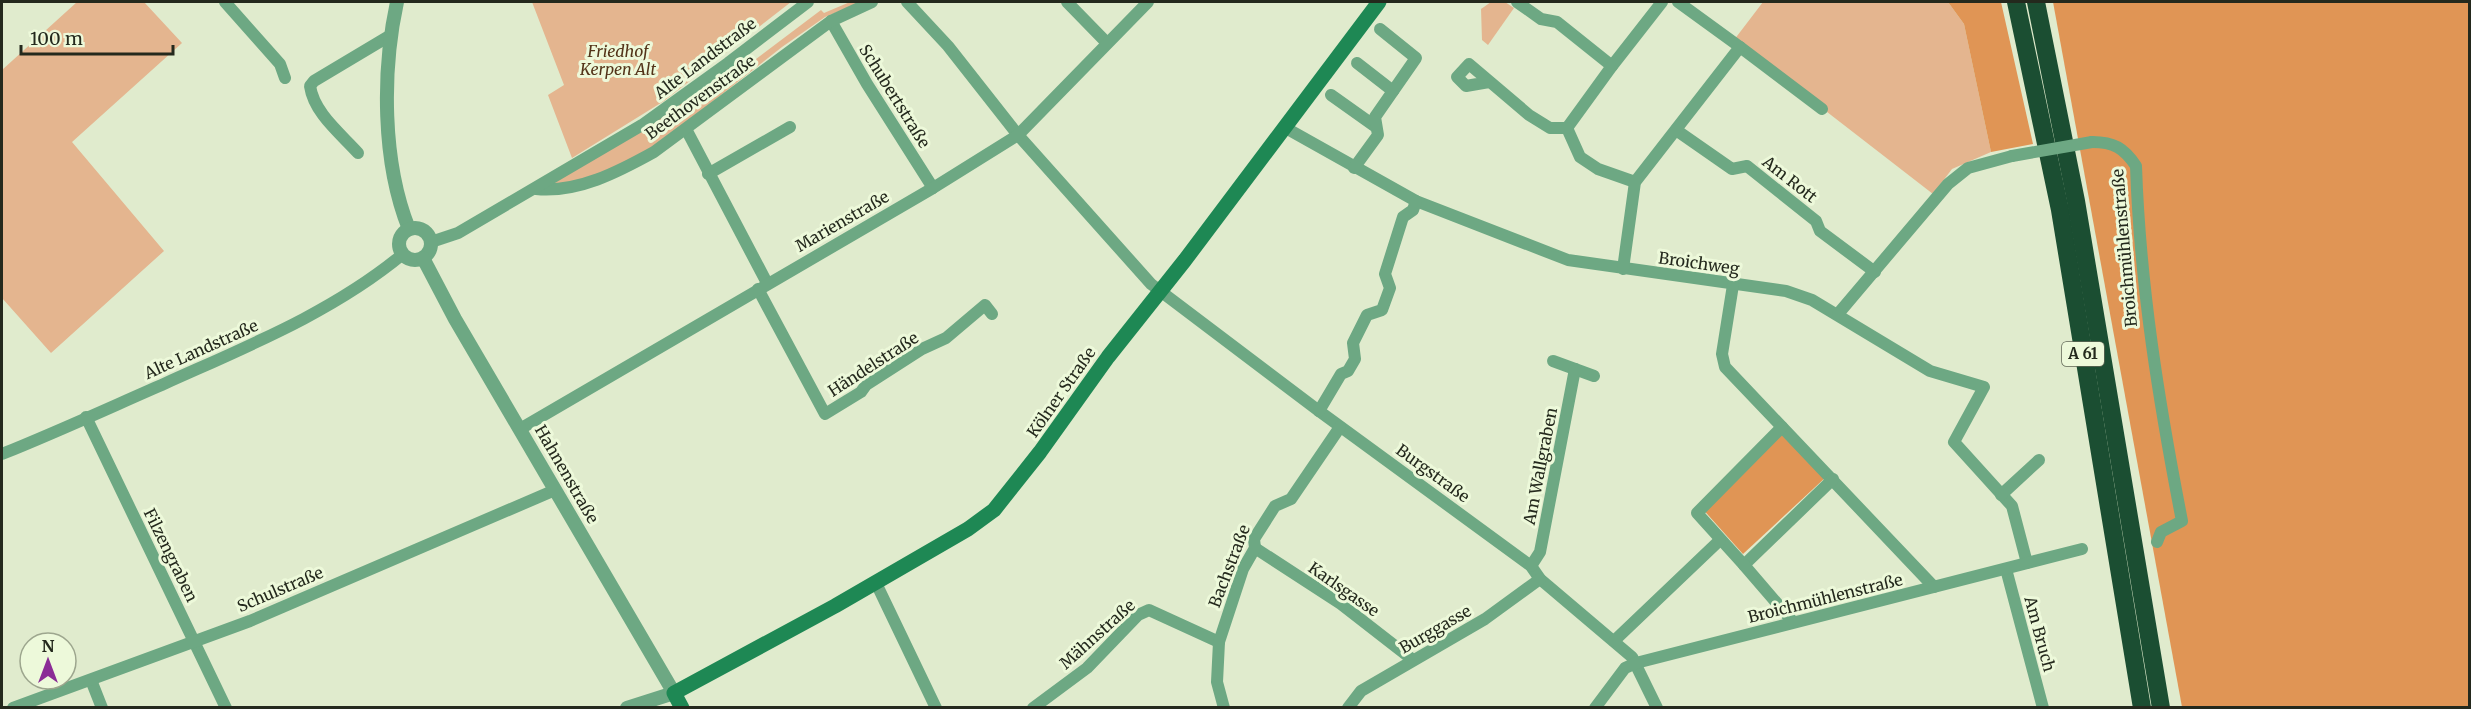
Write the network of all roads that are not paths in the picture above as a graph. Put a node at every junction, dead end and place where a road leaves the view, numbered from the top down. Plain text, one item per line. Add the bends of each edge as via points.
1 (225, 2) edge
2 (397, 2) edge
3 (808, 2) edge
4 (872, 2) edge
5 (907, 2) edge
6 (1067, 2) edge
7 (1148, 2) edge
8 (1379, 2) edge
9 (1517, 2) edge
10 (1662, 2) edge
11 (1678, 2) edge
12 (2016, 2) edge
13 (2036, 2) edge
14 (831, 21) junction
15 (1380, 29) dead end
16 (391, 35) junction
17 (1107, 43) junction
18 (1740, 47) junction
19 (1356, 63) dead end
20 (1612, 66) junction
21 (285, 78) dead end
22 (1489, 82) dead end
23 (1393, 91) junction
24 (1331, 95) dead end
25 (1822, 109) dead end
26 (790, 127) dead end
27 (1284, 127) junction
28 (1376, 127) junction
29 (1566, 128) junction
30 (686, 129) junction
31 (1676, 130) junction
32 (1018, 135) junction
33 (358, 153) dead end
34 (1354, 168) junction
35 (708, 174) junction
36 (1635, 182) junction
37 (933, 188) junction
38 (536, 189) junction
39 (1416, 201) junction
40 (409, 229) junction
41 (431, 242) junction
42 (403, 254) junction
43 (423, 258) junction
44 (1623, 269) junction
45 (1875, 272) junction
46 (1734, 285) junction
47 (762, 286) junction
48 (1161, 290) junction
49 (992, 314) dead end
50 (1838, 314) junction
51 (1553, 361) dead end
52 (1575, 369) junction
53 (1594, 376) dead end
54 (1319, 411) junction
55 (86, 417) junction
56 (1340, 427) junction
57 (1782, 427) junction
58 (520, 429) junction
59 (2, 454) edge
60 (2040, 460) dead end
61 (1833, 479) junction
62 (555, 490) junction
63 (2001, 495) junction
64 (1720, 540) junction
65 (2157, 542) dead end
66 (1255, 548) junction
67 (2082, 549) dead end
68 (2027, 563) junction
69 (1531, 566) junction
70 (1744, 566) junction
71 (2006, 569) junction
72 (1540, 579) junction
73 (876, 583) junction
74 (1934, 587) junction
75 (1793, 622) junction
76 (195, 640) junction
77 (1614, 641) junction
78 (1219, 642) junction
79 (1413, 660) junction
80 (1636, 663) junction
81 (91, 680) junction
82 (674, 693) junction
83 (13, 708) edge
84 (102, 708) edge
85 (226, 708) edge
86 (627, 708) edge
87 (682, 708) edge
88 (936, 708) edge
89 (1033, 708) edge
90 (1224, 708) edge
91 (1347, 708) edge
92 (1595, 708) edge
93 (1657, 708) edge
94 (2043, 708) edge
95 (2142, 708) edge
96 (2161, 708) edge

1 - 21 street via 280,64
2 - 16 street
3 - 38 street, Alte Landstraße via 651,119
4 - 14 street, Beethovenstraße
5 - 32 street via 948,46
6 - 17 street
7 - 17 street, Marienstraße
8 - 27 main road, Kölner Straße
9 - 20 street via 1541,19 1557,22
10 - 20 street
11 - 18 street
12 - 95 highway, A 61 via 2060,210
13 - 96 highway, A 61 via 2076,201
14 - 30 street, Beethovenstraße
14 - 37 street, Schubertstraße
15 - 23 street via 1416,58
16 - 33 street via 310,86 312,99 321,112
16 - 40 street via 387,90 391,156
17 - 32 street, Marienstraße
18 - 25 street
18 - 31 street
19 - 23 street
20 - 29 street
22 - 29 street via 1550,128
23 - 28 street via 1375,117
24 - 28 street
26 - 35 street
27 - 34 street, Broichweg
27 - 48 main road, Kölner Straße
28 - 34 street via 1378,135
29 - 36 street via 1580,157 1598,170
30 - 35 street
30 - 38 street, Beethovenstraße via 622,170 568,189
31 - 36 street
31 - 45 street, Am Rott via 1732,169 1747,166 1816,221 1820,231
32 - 37 street, Marienstraße
32 - 48 street via 1151,284
34 - 39 street, Broichweg
35 - 47 street
36 - 44 street
37 - 47 street, Marienstraße
38 - 41 street, Alte Landstraße via 458,233
39 - 44 street, Broichweg via 1568,260
39 - 54 street via 1413,210 1403,217 1385,274 1390,288 1382,310 1367,315 1353,343 1355,359
40 - 41 street via 423,230
40 - 42 street via 400,240
41 - 43 street via 430,251
42 - 43 street via 414,260
42 - 55 street, Alte Landstraße via 345,296 277,334
43 - 58 street, Hahnenstraße
44 - 46 street, Broichweg
45 - 50 street, Broichmühlenstraße
45 - 65 street, Broichmühlenstraße, bridge via 1948,184 1968,168 2092,142 2118,145 2127,152 2136,166 2147,319 2182,521 2161,532
46 - 50 street, Broichweg via 1786,291
46 - 57 street via 1722,354 1725,367
47 - 49 street, Händelstraße via 825,414 922,349 946,338 985,305
47 - 58 street, Marienstraße
48 - 54 street, Burgstraße
48 - 73 main road, Kölner Straße via 994,510
50 - 63 street, Broichweg via 1930,371 1984,387 1954,442
51 - 52 street
52 - 53 street
52 - 69 street, Am Wallgraben via 1540,552
54 - 56 street, Burgstraße
55 - 59 street, Alte Landstraße
55 - 76 street, Filzengraben
56 - 66 street, Bachstraße via 1291,499 1275,506 1254,539
56 - 69 street, Burgstraße
57 - 61 street
57 - 64 street via 1697,513
58 - 62 street, Hahnenstraße
60 - 63 street
61 - 70 street
61 - 74 street
62 - 76 street, Schulstraße via 250,621
62 - 82 street, Hahnenstraße
63 - 68 street, Broichweg via 2012,506
64 - 70 street
64 - 77 street
66 - 78 street, Bachstraße via 1243,569
66 - 79 street, Karlsgasse via 1341,604
67 - 68 street, Broichmühlenstraße
68 - 71 street, Broichmühlenstraße
69 - 72 street, Burgstraße
70 - 75 street
71 - 74 street, Broichmühlenstraße
71 - 94 street, Am Bruch
72 - 77 street, Burgstraße
72 - 79 street, Burggasse via 1485,619
73 - 82 main road, Kölner Straße
73 - 88 street
74 - 75 street, Broichmühlenstraße
75 - 80 street, Broichmühlenstraße
76 - 81 street, Schulstraße
76 - 85 street, Filzengraben
77 - 80 street, Burgstraße
78 - 89 street, Mähnstraße via 1149,610 1138,615 1087,668
78 - 90 street, Bachstraße via 1217,682
79 - 91 street, Burggasse via 1361,691
80 - 92 street, Broichmühlenstraße via 1625,668
80 - 93 street, Burgstraße
81 - 83 street, Schulstraße
81 - 84 street
82 - 86 street
82 - 87 main road, Hahnenstraße

